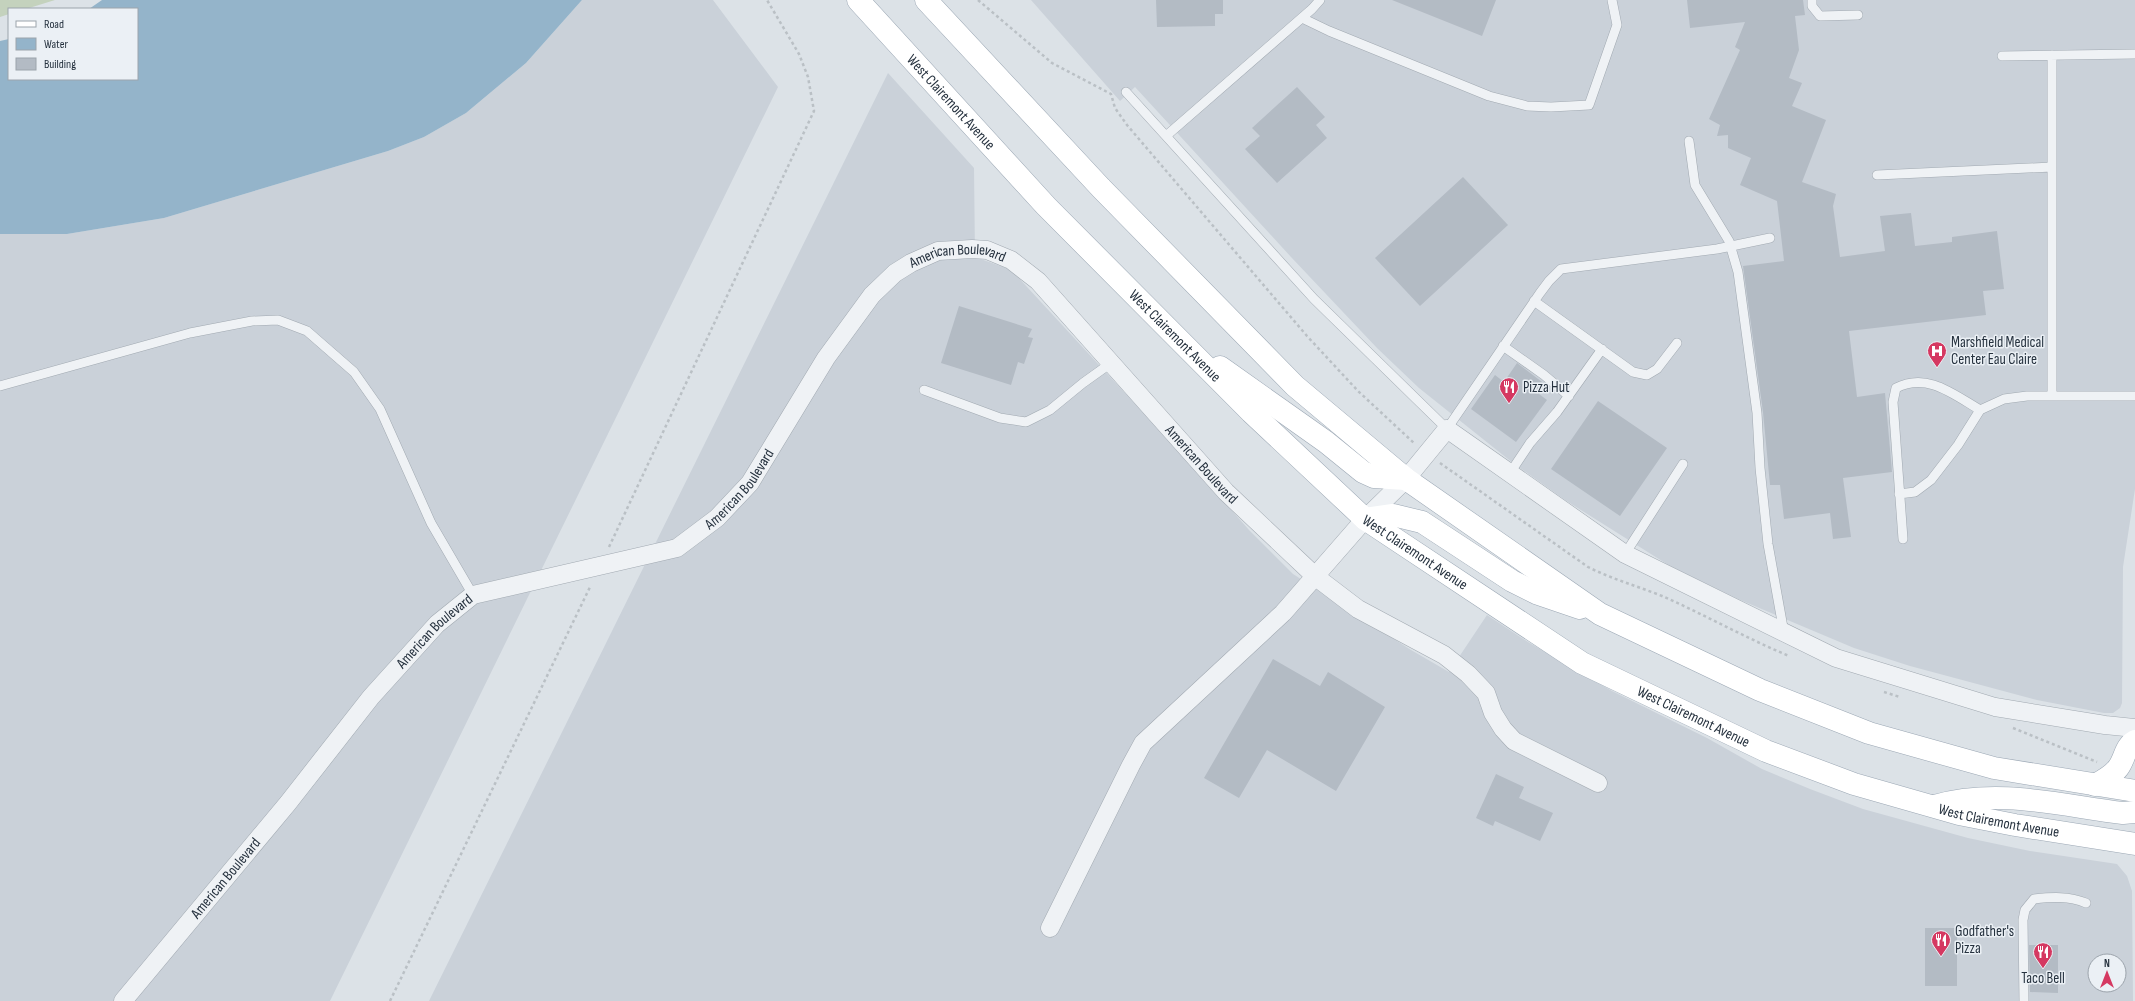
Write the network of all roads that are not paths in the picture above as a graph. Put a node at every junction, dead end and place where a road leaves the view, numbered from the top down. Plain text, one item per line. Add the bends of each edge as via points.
1 (858, 0) edge
2 (926, 0) edge
3 (1320, 0) edge
4 (1612, 0) edge
5 (1812, 0) edge
6 (1858, 15) dead end
7 (1302, 18) junction
8 (2135, 54) edge
9 (2052, 55) junction
10 (2002, 56) dead end
11 (1126, 92) dead end
12 (1166, 136) junction
13 (1689, 141) dead end
14 (2052, 167) junction
15 (1877, 175) dead end
16 (1770, 238) dead end
17 (1731, 246) junction
18 (1534, 301) junction
19 (1175, 336) junction
20 (1677, 344) dead end
21 (1503, 346) junction
22 (1602, 349) junction
23 (1111, 363) junction
24 (0, 386) edge
25 (924, 390) dead end
26 (1569, 396) junction
27 (2052, 396) junction
28 (2135, 396) edge
29 (1980, 410) junction
30 (1447, 430) junction
31 (1683, 464) dead end
32 (1510, 473) junction
33 (1406, 479) junction
34 (1899, 494) junction
35 (1365, 519) junction
36 (1903, 539) dead end
37 (1625, 554) junction
38 (1316, 577) junction
39 (473, 595) junction
40 (1600, 614) junction
41 (1784, 633) junction
42 (2135, 728) edge
43 (2135, 741) edge
44 (1598, 783) dead end
45 (2095, 785) junction
46 (2135, 791) edge
47 (1932, 806) junction
48 (2135, 812) edge
49 (2135, 844) edge
50 (2086, 903) dead end
51 (1050, 928) dead end
52 (123, 1001) edge
53 (2024, 1001) edge

1 - 19 main road, West Clairemont Avenue via 1046,206
2 - 33 main road via 1101,188 1295,386
3 - 7 lane
4 - 7 lane via 1617,25 1589,105 1527,106 1467,88
5 - 6 lane via 1812,6 1820,16
7 - 12 lane
8 - 9 lane
9 - 10 lane
9 - 14 lane
11 - 12 lane
12 - 30 lane via 1314,299
13 - 17 lane via 1695,185
14 - 15 lane
14 - 27 lane
16 - 17 lane
17 - 18 lane via 1566,268 1556,273
17 - 41 lane via 1738,272 1757,413 1768,544
18 - 21 lane
18 - 22 lane
19 - 33 main road via 1308,429 1364,472 1374,477
19 - 35 main road, West Clairemont Avenue via 1251,412
20 - 22 lane via 1657,369 1647,375 1633,372
21 - 26 lane
21 - 30 lane
22 - 26 lane
23 - 25 lane via 1050,410 1026,422 1000,418
23 - 38 street, American Boulevard via 1226,492
23 - 39 street, American Boulevard via 1038,281 1011,260 987,250 938,251 910,263 895,273 872,295 826,358 750,483 717,518 677,548
24 - 39 lane via 190,333 237,324 278,320 307,330 354,372 380,408 431,523
26 - 32 lane via 1530,443
27 - 28 lane
27 - 29 lane via 2013,396 1993,402
29 - 34 lane via 1958,445 1931,480 1915,492
29 - 34 lane via 1936,384 1915,382 1896,388 1893,402
30 - 32 street
30 - 33 street
31 - 37 lane
32 - 37 street
33 - 35 street
33 - 40 main road
34 - 36 lane
35 - 38 street
35 - 40 main road via 1393,515 1422,522 1512,581 1550,599
35 - 47 main road, West Clairemont Avenue via 1582,663 1766,751 1854,784
37 - 41 street
38 - 44 street, American Boulevard via 1358,609 1444,655 1468,674 1486,693 1493,713 1514,741
38 - 51 street via 1283,613 1144,743 1130,765
39 - 52 street, American Boulevard via 437,624 371,697 288,803
40 - 45 main road via 1760,690 1869,733 1994,768
41 - 42 street via 1836,658 1995,707 2106,726
43 - 45 main road via 2129,744 2116,770
45 - 46 main road
47 - 48 main road via 1969,798 1998,797
47 - 49 main road, West Clairemont Avenue via 2015,825
50 - 53 lane via 2075,898 2042,898 2034,899 2025,910

